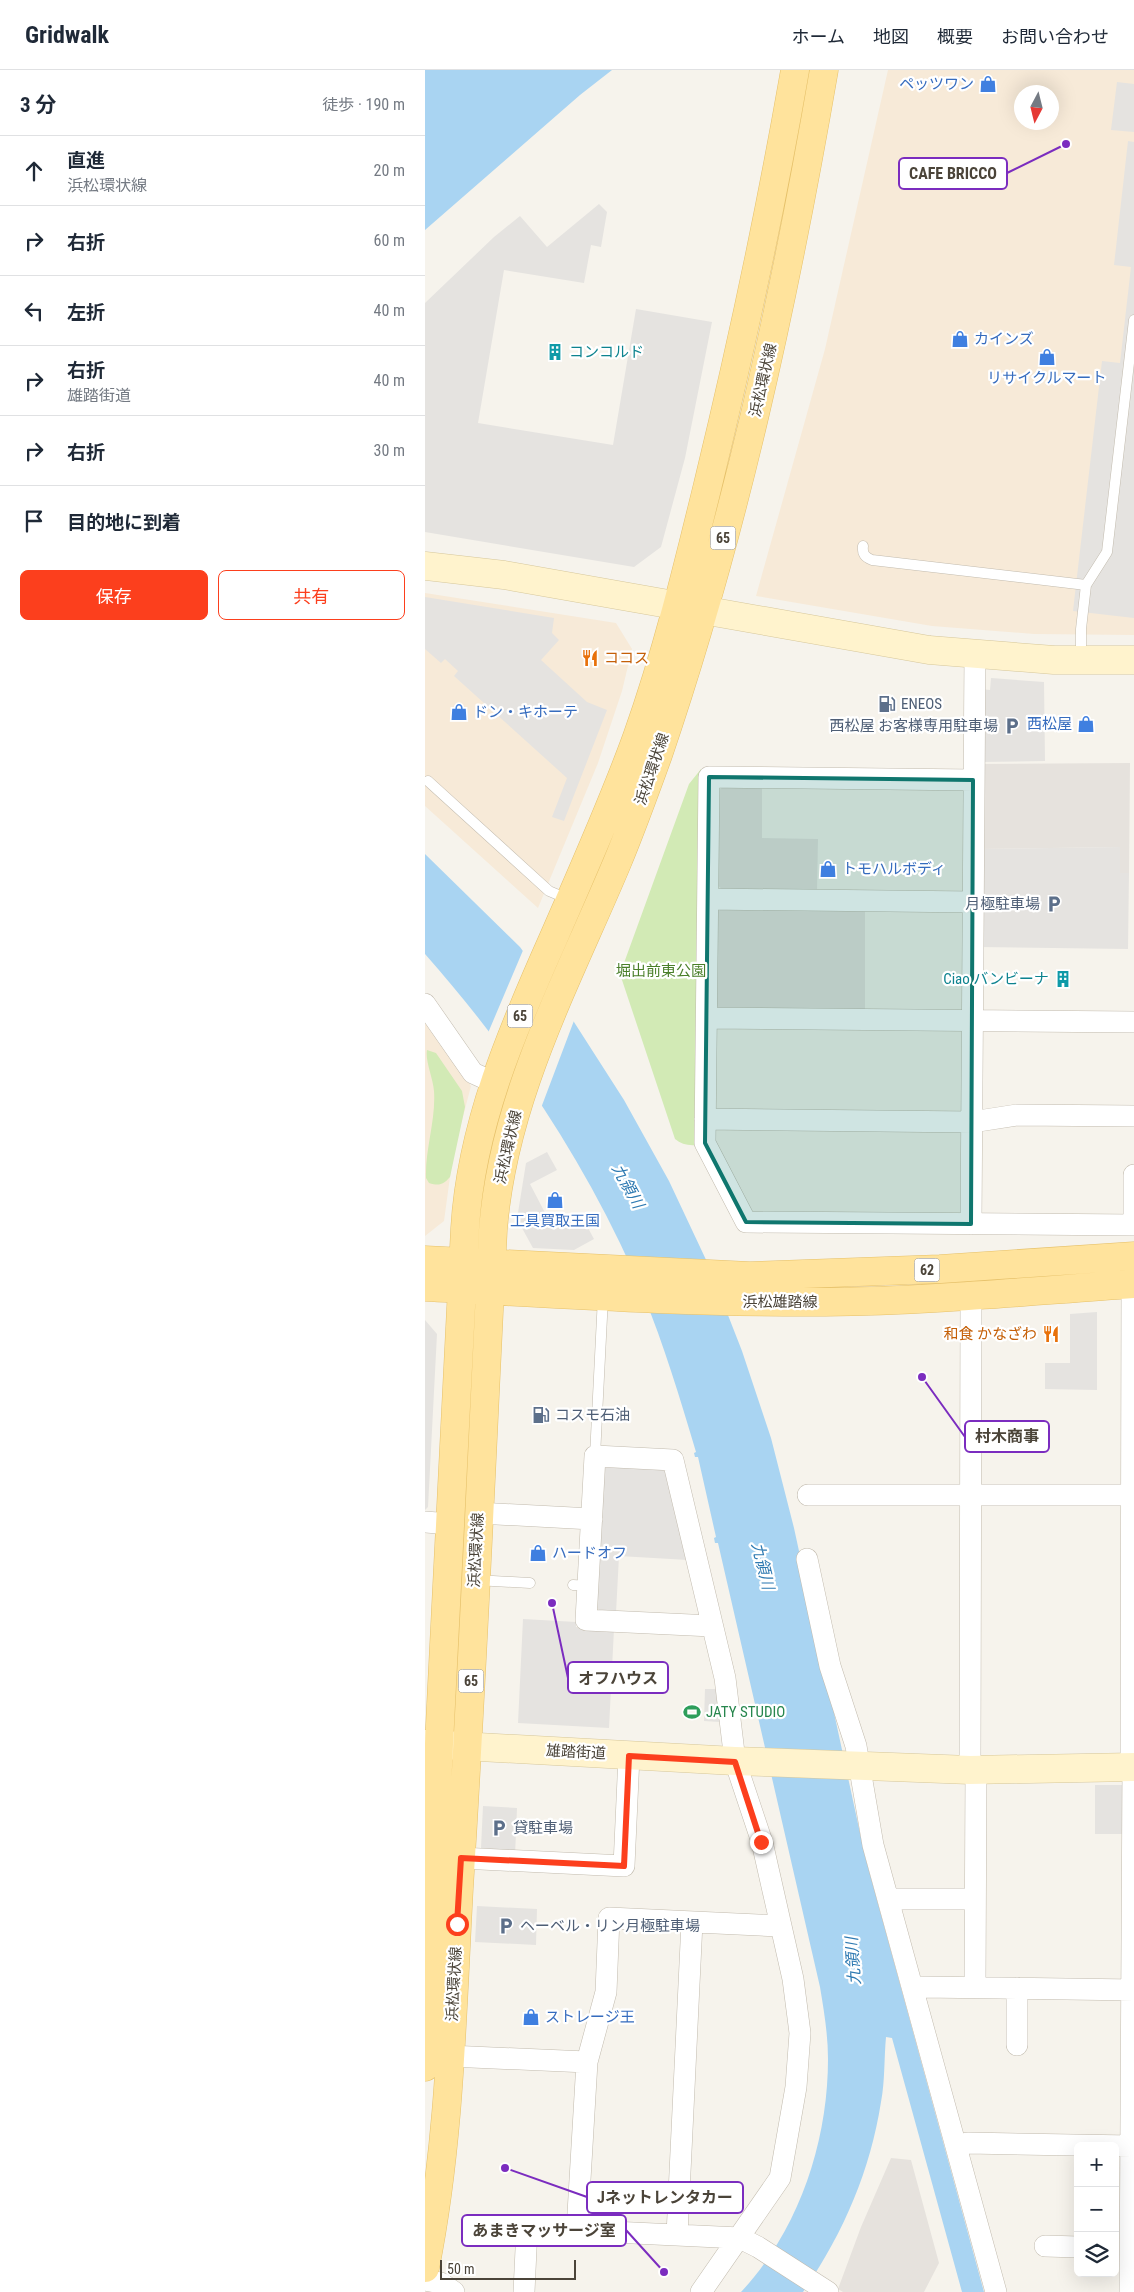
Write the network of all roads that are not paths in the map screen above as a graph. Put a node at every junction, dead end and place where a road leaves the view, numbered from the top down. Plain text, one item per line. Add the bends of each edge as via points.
1 (795, 70) edge
2 (824, 70) edge
3 (1134, 320) edge
4 (863, 546) dead end
5 (425, 566) edge
6 (1086, 585) junction
7 (689, 609) junction
8 (975, 654) junction
9 (1081, 660) junction
10 (1134, 660) edge
11 (973, 780) junction
12 (429, 781) dead end
13 (708, 899) junction
14 (570, 900) junction
15 (973, 902) junction
16 (428, 1015) edge
17 (707, 1018) junction
18 (972, 1020) junction
19 (1134, 1022) edge
20 (497, 1076) junction
21 (1134, 1116) edge
22 (705, 1120) junction
23 (972, 1122) junction
24 (1134, 1176) edge
25 (971, 1224) junction
26 (1134, 1256) edge
27 (425, 1260) edge
28 (463, 1276) junction
29 (490, 1277) junction
30 (1133, 1284) edge
31 (425, 1287) edge
32 (971, 1295) junction
33 (603, 1296) junction
34 (595, 1456) junction
35 (807, 1495) dead end
36 (971, 1495) junction
37 (1133, 1496) edge
38 (478, 1513) junction
39 (592, 1519) junction
40 (438, 1523) edge
41 (807, 1559) dead end
42 (475, 1580) junction
43 (530, 1583) dead end
44 (712, 1626) junction
45 (432, 1744) edge
46 (468, 1746) junction
47 (629, 1756) junction
48 (746, 1762) junction
49 (857, 1766) junction
50 (1133, 1767) edge
51 (973, 1770) junction
52 (461, 1858) junction
53 (975, 1899) junction
54 (889, 1901) junction
55 (692, 1922) junction
56 (781, 1926) junction
57 (427, 1960) edge
58 (975, 1987) junction
59 (1017, 1988) junction
60 (913, 1989) junction
61 (1133, 1990) edge
62 (1017, 2045) dead end
63 (431, 2058) edge
64 (587, 2062) junction
65 (956, 2146) junction
66 (1132, 2148) edge
67 (577, 2230) junction
68 (677, 2235) junction
69 (749, 2242) junction
70 (1045, 2246) dead end
71 (1074, 2247) edge
72 (1123, 2247) edge
73 (425, 2268) edge
74 (425, 2280) edge
75 (825, 2290) edge
76 (454, 2292) edge
77 (524, 2292) edge
78 (701, 2292) edge
79 (996, 2292) edge
80 (1130, 2292) edge

1 - 7 main road, 浜松環状線 / 65 via 771,206
2 - 7 main road, 浜松環状線 / 65 via 766,370
3 - 6 lane via 1107,552
4 - 6 lane via 866,557 873,560
5 - 7 street via 504,575
6 - 9 lane
7 - 8 street via 882,643
7 - 14 main road, 浜松環状線 / 65 via 649,700 606,817
7 - 29 main road, 浜松環状線 / 65 via 670,718 638,810 562,988 511,1127 497,1191
8 - 9 street
8 - 11 street
9 - 10 street
11 - 13 street via 709,778
11 - 15 street
12 - 14 lane via 549,891
13 - 15 street
13 - 17 street
14 - 20 main road, 浜松環状線 / 65
15 - 18 street
16 - 20 street via 473,1073
17 - 18 street
17 - 22 street
18 - 19 street
18 - 23 street
20 - 28 main road, 浜松環状線 / 65 via 472,1174
21 - 23 street via 1017,1115
22 - 23 street
22 - 25 street via 705,1143 746,1222
23 - 25 street
24 - 25 street via 1133,1225
26 - 29 main road, 浜松雄踏線 / 62 via 924,1270 721,1275 620,1270
27 - 28 main road, 浜松雄踏線 / 62
28 - 29 main road, 浜松雄踏線 / 62
28 - 31 main road, 浜松雄踏線 / 62
28 - 40 main road, 浜松環状線 / 65
29 - 33 main road, 浜松雄踏線 / 62
29 - 38 main road, 浜松環状線 / 65
30 - 32 main road, 浜松雄踏線 / 62
30 - 37 street
32 - 33 main road, 浜松雄踏線 / 62 via 837,1302 731,1302
32 - 36 street
33 - 34 lane
34 - 39 street
34 - 44 street via 673,1460
35 - 36 street
36 - 37 street
36 - 51 street
37 - 50 street
38 - 39 street
38 - 42 main road, 浜松環状線 / 65
39 - 44 street via 581,1585 587,1620
40 - 45 main road, 浜松環状線 / 65
41 - 49 street via 830,1666 853,1735
42 - 43 lane
42 - 46 main road, 浜松環状線 / 65
44 - 48 street
45 - 46 street, 雄踏街道
45 - 57 main road, 浜松環状線 / 65
46 - 47 street, 雄踏街道
46 - 52 main road, 浜松環状線 / 65
47 - 48 street, 雄踏街道
47 - 52 street via 624,1866
48 - 49 street, 雄踏街道
48 - 56 street
49 - 51 street, 雄踏街道
49 - 54 street via 873,1845
50 - 51 street, 雄踏街道
50 - 61 street
51 - 53 street
52 - 63 main road, 浜松環状線 / 65
53 - 54 street
53 - 58 street
54 - 60 street
55 - 56 street
55 - 64 street via 609,1918 606,1992
55 - 68 street
56 - 69 street via 798,2006 799,2060 780,2178
57 - 63 main road, 浜松環状線 / 65
58 - 59 street
58 - 60 street
59 - 61 street
59 - 62 street
60 - 65 street
61 - 66 street
63 - 64 street
63 - 73 main road, 浜松環状線 / 65 via 441,2163
64 - 67 street
65 - 66 street via 968,2143
65 - 79 street
66 - 72 street
67 - 68 street
67 - 77 street via 527,2228
68 - 69 street
69 - 75 street
69 - 78 street
70 - 71 street
72 - 80 street
74 - 76 street

